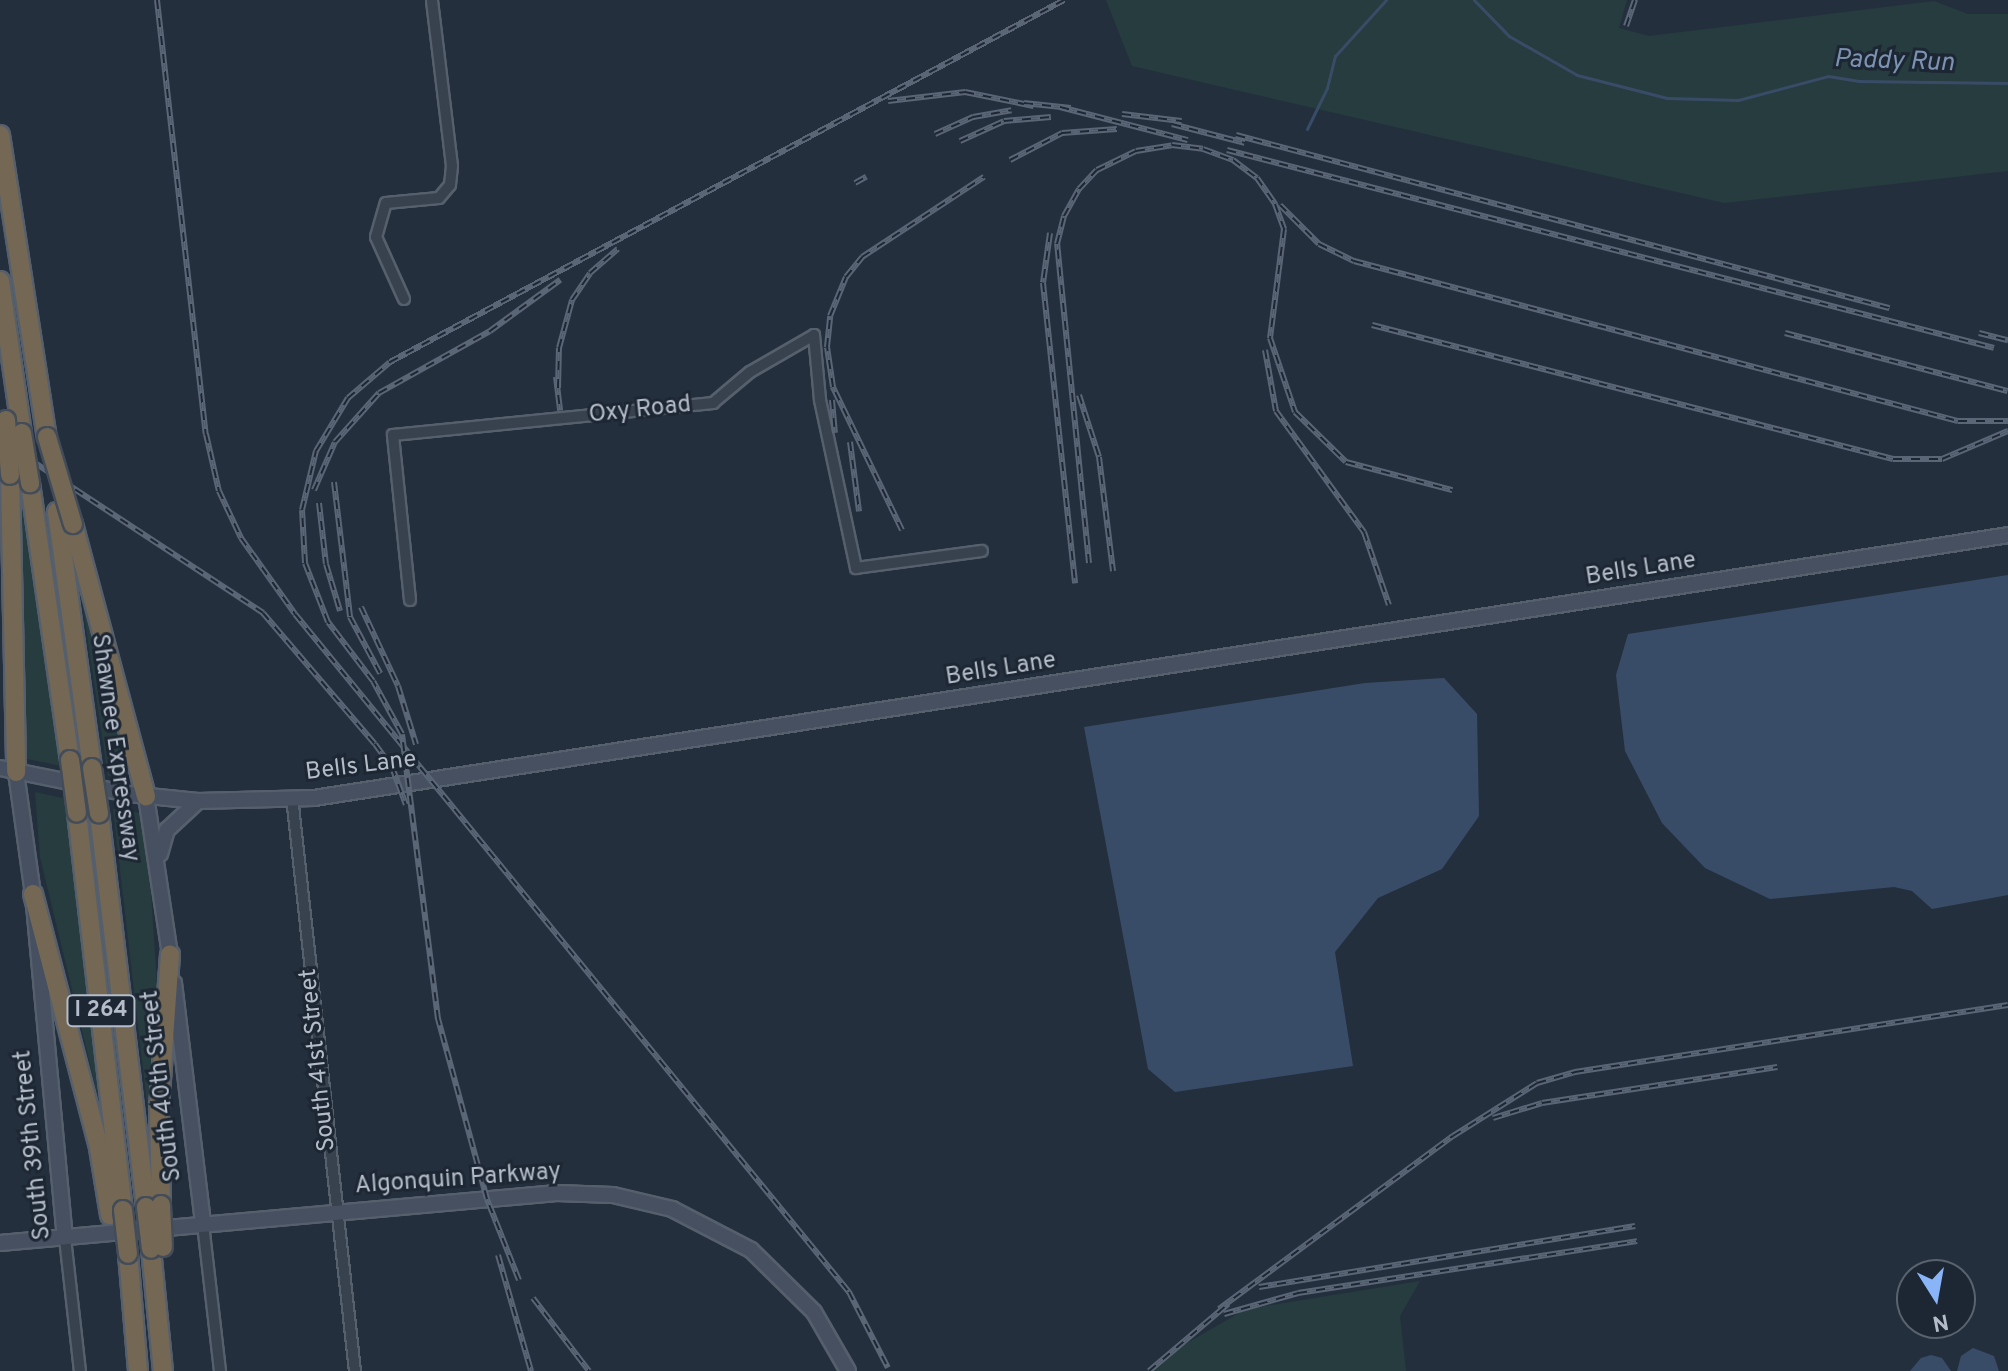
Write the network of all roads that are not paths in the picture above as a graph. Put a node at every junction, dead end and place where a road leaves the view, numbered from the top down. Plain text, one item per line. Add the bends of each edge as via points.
1 (432, 0) edge
2 (0, 135) edge
3 (0, 281) edge
4 (404, 299) dead end
5 (9, 336) junction
6 (47, 437) junction
7 (2008, 535) edge
8 (982, 551) dead end
9 (410, 600) dead end
10 (15, 727) junction
11 (0, 748) edge
12 (8, 770) edge
13 (146, 796) junction
14 (292, 797) junction
15 (198, 801) junction
16 (158, 858) junction
17 (33, 894) junction
18 (170, 954) junction
19 (154, 1206) junction
20 (337, 1211) junction
21 (116, 1213) junction
22 (203, 1224) junction
23 (65, 1238) junction
24 (0, 1243) edge
25 (80, 1371) edge
26 (138, 1371) edge
27 (163, 1371) edge
28 (220, 1371) edge
29 (355, 1371) edge
30 (848, 1371) edge

1 - 4 street via 452,166 450,185 439,198 386,203 376,237
2 - 6 highway, Shawnee Expressway / I 264
3 - 5 highway, Shawnee Expressway / I 264
5 - 10 highway, bridge via 6,420
5 - 21 highway, Shawnee Expressway / I 264, bridge via 77,813
6 - 13 highway, bridge
6 - 19 highway, Shawnee Expressway / I 264, bridge
7 - 14 street, Bells Lane via 411,783
8 - 9 street, Oxy Road via 856,568 820,400 814,335 750,372 713,403 393,435
10 - 11 highway
10 - 12 highway
12 - 13 street, Bells Lane
12 - 17 street, South 39th Street
13 - 15 street, Bells Lane
13 - 16 street, South 40th Street
14 - 15 street, Bells Lane
14 - 20 street, South 41st Street
15 - 16 street via 167,830
16 - 18 street, South 40th Street
17 - 21 highway
17 - 23 street, South 39th Street
18 - 19 highway
18 - 22 street, South 40th Street
19 - 27 highway, bridge
20 - 22 street, Algonquin Parkway
20 - 29 street, South 41st Street
20 - 30 street, Algonquin Parkway via 557,1193 613,1195 672,1209 723,1231 773,1266 814,1312
21 - 26 highway, Shawnee Expressway / I 264, bridge
22 - 23 street, Algonquin Parkway
22 - 28 street, South 40th Street
23 - 24 street, Algonquin Parkway
23 - 25 street, South 39th Street

